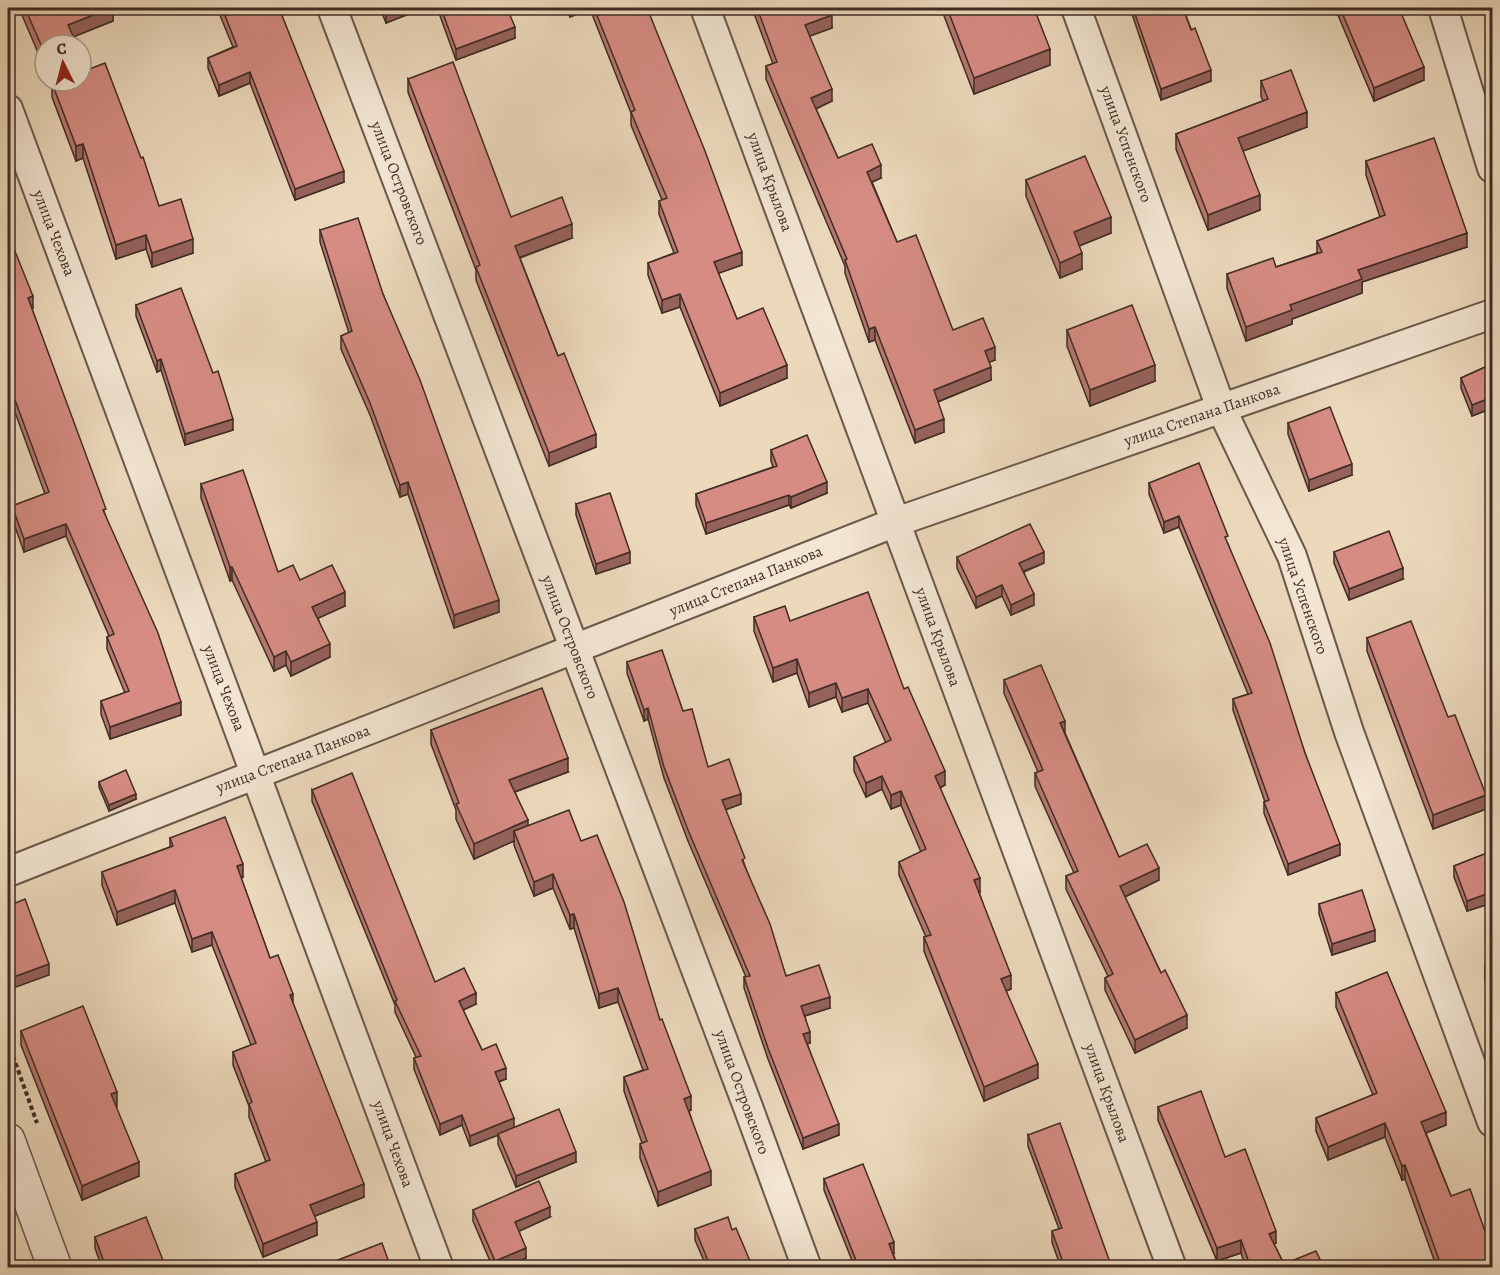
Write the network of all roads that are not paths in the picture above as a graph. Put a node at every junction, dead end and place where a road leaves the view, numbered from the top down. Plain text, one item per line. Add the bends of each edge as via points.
1 (332, 8) edge
2 (705, 8) edge
3 (1076, 8) edge
4 (1443, 8) edge
5 (8, 109) edge
6 (1492, 168) edge
7 (1492, 314) edge
8 (1221, 408) junction
9 (896, 522) junction
10 (575, 649) junction
11 (256, 773) junction
12 (8, 872) edge
13 (1492, 1122) edge
14 (8, 1140) edge
15 (55, 1268) edge
16 (439, 1268) edge
17 (807, 1268) edge
18 (1172, 1268) edge

1 - 10 street, улица Островского
2 - 9 street, улица Крылова
3 - 8 street, улица Успенского
4 - 6 street
5 - 11 street, улица Чехова
7 - 8 street, улица Степана Панкова
8 - 9 street, улица Степана Панкова
8 - 13 street, улица Успенского via 1292,556 1348,732
9 - 10 street, улица Степана Панкова
9 - 18 street, улица Крылова
10 - 11 street, улица Степана Панкова
10 - 17 street, улица Островского
11 - 12 street, улица Степана Панкова
11 - 16 street, улица Чехова
14 - 15 street

